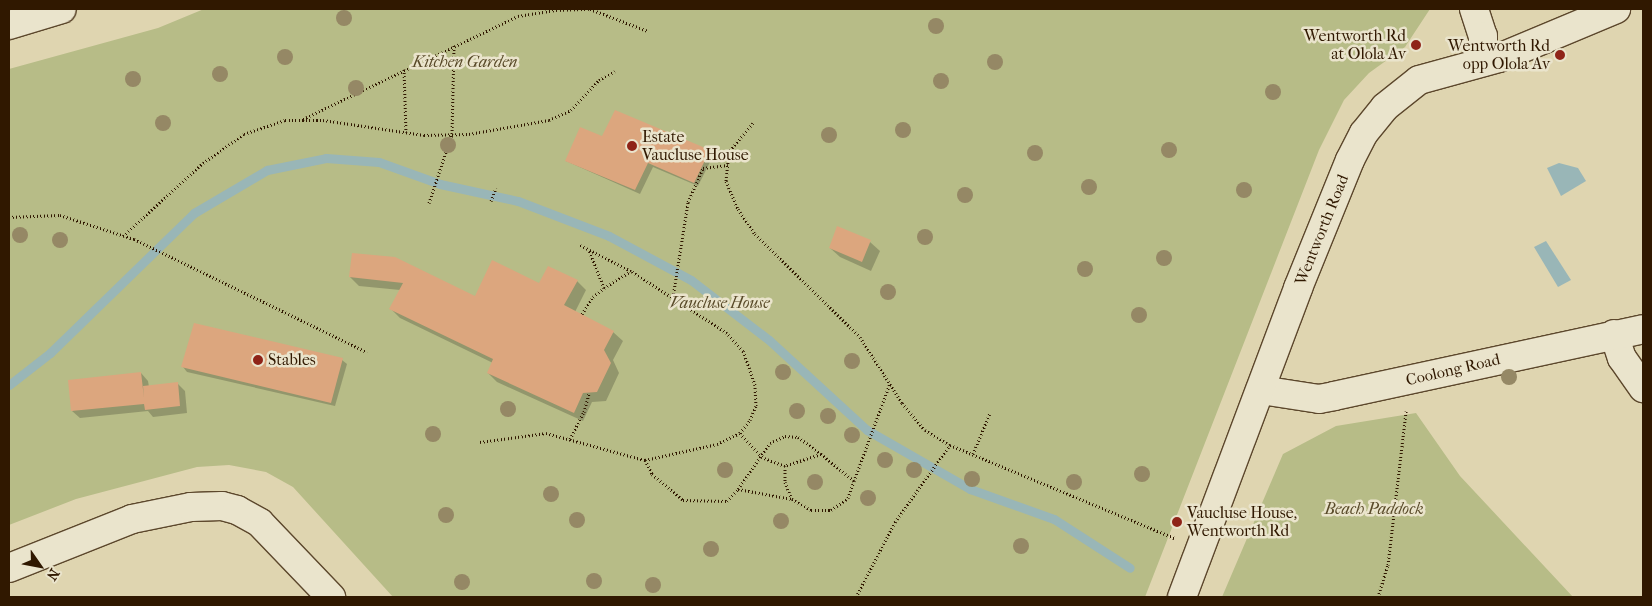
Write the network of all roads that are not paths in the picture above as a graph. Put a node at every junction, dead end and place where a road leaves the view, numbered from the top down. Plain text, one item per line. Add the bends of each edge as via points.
1 (62, 9) edge
2 (1474, 9) edge
3 (1616, 9) edge
4 (9, 25) edge
5 (1483, 62) junction
6 (1643, 328) edge
7 (1614, 334) junction
8 (1643, 388) edge
9 (1261, 390) junction
10 (9, 568) edge
11 (331, 597) edge
12 (1182, 597) edge

1 - 4 street
2 - 5 street via 1484,36
3 - 5 street, Wentworth Road via 1551,39
5 - 9 street, Wentworth Road via 1419,80 1385,107 1364,133 1350,160
6 - 7 street, Coolong Road
7 - 8 street via 1627,366
7 - 9 street, Coolong Road via 1319,399
9 - 12 street, Wentworth Road
10 - 11 street via 132,519 191,507 222,506 260,523

